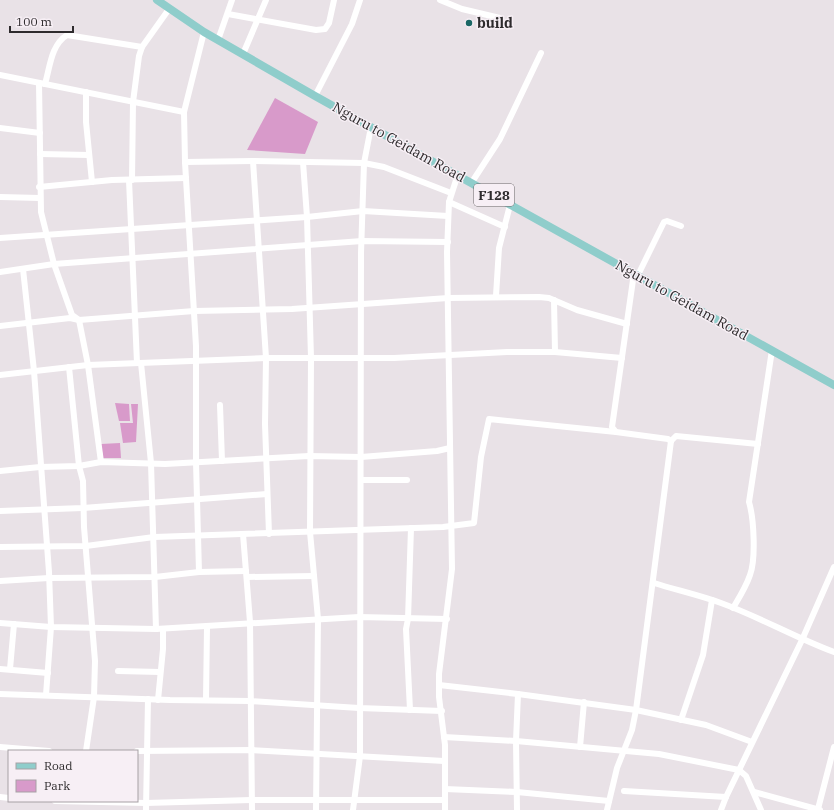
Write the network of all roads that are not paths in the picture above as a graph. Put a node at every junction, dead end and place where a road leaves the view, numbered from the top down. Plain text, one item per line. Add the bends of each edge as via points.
1 (232, 0) edge
2 (266, 0) edge
3 (334, 0) edge
4 (360, 0) edge
5 (440, 0) edge
6 (159, 1) edge
7 (451, 2) edge
8 (169, 9) junction
9 (228, 14) junction
10 (500, 18) dead end
11 (259, 19) junction
12 (204, 32) junction
13 (218, 40) junction
14 (142, 47) junction
15 (541, 53) dead end
16 (242, 54) junction
17 (0, 75) edge
18 (42, 83) junction
19 (86, 92) junction
20 (315, 96) junction
21 (133, 102) junction
22 (184, 112) junction
23 (371, 127) junction
24 (0, 128) edge
25 (40, 133) junction
26 (40, 154) junction
27 (90, 155) junction
28 (253, 161) junction
29 (185, 162) junction
30 (303, 162) junction
31 (364, 163) junction
32 (458, 174) junction
33 (186, 178) junction
34 (130, 180) junction
35 (92, 182) junction
36 (472, 182) junction
37 (39, 187) junction
38 (451, 193) junction
39 (0, 197) edge
40 (40, 198) junction
41 (449, 202) junction
42 (510, 205) junction
43 (363, 211) junction
44 (448, 216) junction
45 (307, 217) junction
46 (258, 219) junction
47 (190, 225) junction
48 (681, 226) dead end
49 (505, 227) junction
50 (131, 228) junction
51 (46, 235) junction
52 (0, 238) edge
53 (362, 240) junction
54 (448, 242) junction
55 (307, 244) junction
56 (259, 248) junction
57 (192, 253) junction
58 (133, 257) junction
59 (54, 264) junction
60 (23, 269) junction
61 (0, 272) edge
62 (636, 274) junction
63 (496, 296) junction
64 (448, 298) junction
65 (554, 300) junction
66 (361, 305) junction
67 (310, 307) junction
68 (264, 310) junction
69 (194, 311) junction
70 (136, 315) junction
71 (79, 320) junction
72 (29, 322) junction
73 (627, 324) junction
74 (0, 326) edge
75 (772, 350) junction
76 (555, 352) junction
77 (448, 355) junction
78 (266, 358) junction
79 (311, 358) junction
80 (622, 358) junction
81 (362, 359) junction
82 (196, 361) junction
83 (139, 363) junction
84 (88, 365) junction
85 (69, 367) junction
86 (34, 371) junction
87 (0, 375) edge
88 (834, 385) edge
89 (220, 405) dead end
90 (616, 432) junction
91 (671, 441) junction
92 (758, 444) junction
93 (450, 448) junction
94 (310, 456) junction
95 (361, 457) junction
96 (267, 459) junction
97 (222, 461) junction
98 (101, 462) junction
99 (196, 462) junction
100 (151, 464) junction
101 (79, 466) junction
102 (40, 467) junction
103 (0, 471) edge
104 (360, 480) junction
105 (407, 480) dead end
106 (267, 494) junction
107 (197, 500) junction
108 (152, 503) junction
109 (83, 508) junction
110 (44, 509) junction
111 (0, 511) edge
112 (452, 525) junction
113 (411, 528) junction
114 (360, 530) junction
115 (310, 532) junction
116 (243, 534) junction
117 (269, 534) junction
118 (197, 536) junction
119 (154, 537) junction
120 (46, 546) junction
121 (86, 546) junction
122 (0, 547) edge
123 (834, 567) edge
124 (199, 572) junction
125 (246, 574) junction
126 (314, 576) junction
127 (155, 577) junction
128 (49, 578) junction
129 (90, 578) junction
130 (0, 581) edge
131 (654, 583) junction
132 (712, 600) junction
133 (733, 608) junction
134 (359, 617) junction
135 (318, 619) junction
136 (408, 619) junction
137 (447, 619) junction
138 (250, 622) junction
139 (0, 623) edge
140 (14, 624) junction
141 (51, 627) junction
142 (207, 627) junction
143 (93, 628) junction
144 (156, 629) junction
145 (163, 629) junction
146 (802, 640) junction
147 (834, 652) edge
148 (0, 669) edge
149 (10, 670) junction
150 (118, 671) dead end
151 (160, 672) junction
152 (48, 673) junction
153 (439, 685) junction
154 (0, 694) edge
155 (518, 694) junction
156 (46, 696) junction
157 (94, 697) junction
158 (148, 699) junction
159 (158, 700) junction
160 (206, 700) junction
161 (250, 701) junction
162 (584, 702) junction
163 (316, 705) junction
164 (359, 708) junction
165 (410, 710) junction
166 (636, 710) junction
167 (442, 711) junction
168 (681, 720) junction
169 (444, 737) junction
170 (516, 741) junction
171 (752, 742) junction
172 (0, 747) edge
173 (580, 747) junction
174 (37, 750) edge
175 (86, 750) edge
176 (251, 750) junction
177 (623, 750) junction
178 (138, 751) edge
179 (147, 751) junction
180 (834, 751) edge
181 (317, 753) junction
182 (360, 756) junction
183 (444, 761) junction
184 (739, 770) junction
185 (445, 789) junction
186 (624, 791) dead end
187 (517, 792) junction
188 (754, 792) junction
189 (726, 796) junction
190 (252, 800) junction
191 (316, 800) junction
192 (353, 800) junction
193 (445, 800) junction
194 (609, 801) junction
195 (81, 802) edge
196 (146, 803) junction
197 (82, 810) edge
198 (146, 810) edge
199 (252, 810) edge
200 (316, 810) edge
201 (353, 810) edge
202 (445, 810) edge
203 (517, 810) edge
204 (607, 810) edge
205 (722, 810) edge
206 (761, 810) edge
207 (819, 810) edge

1 - 9 street
2 - 11 street
3 - 11 street via 329,23 325,29 316,30
4 - 20 street via 352,24
5 - 7 street
6 - 8 main road, Nguru to Geidam Road / F128
7 - 10 street
8 - 12 main road, Nguru to Geidam Road / F128
8 - 14 street
9 - 11 street
9 - 13 street
11 - 16 street
12 - 13 main road, Nguru to Geidam Road / F128
12 - 22 street
13 - 16 main road, Nguru to Geidam Road / F128
14 - 18 street via 67,35 59,40
14 - 21 street
15 - 36 street via 500,139
16 - 20 main road, Nguru to Geidam Road / F128
17 - 18 street
18 - 19 street
18 - 25 street
19 - 21 street
19 - 27 street
20 - 23 main road, Nguru to Geidam Road / F128
21 - 22 street
21 - 34 street
22 - 29 street
23 - 31 street
23 - 32 main road, Nguru to Geidam Road / F128
24 - 25 street
25 - 26 street
26 - 27 street
26 - 37 street
27 - 35 street
28 - 29 street
28 - 30 street
28 - 46 street
29 - 33 street
30 - 31 street
30 - 45 street
31 - 38 street via 384,167
31 - 43 street
32 - 36 main road, Nguru to Geidam Road / F128
32 - 38 street
33 - 34 street
33 - 47 street
34 - 35 street
34 - 50 street
35 - 37 street
36 - 42 main road, Nguru to Geidam Road / F128
37 - 40 street
38 - 41 street
39 - 40 street
40 - 51 street
41 - 44 street
41 - 49 street
42 - 49 street
42 - 62 main road, Nguru to Geidam Road / F128
43 - 44 street
43 - 45 street
43 - 53 street
44 - 54 street
45 - 46 street
45 - 55 street
46 - 47 street
46 - 56 street
47 - 50 street
47 - 57 street
48 - 62 street via 664,222
49 - 63 street via 499,248
50 - 51 street
50 - 58 street
51 - 52 street
51 - 59 street
53 - 54 street
53 - 55 street
53 - 66 street
54 - 64 street
55 - 56 street
55 - 67 street
56 - 57 street
56 - 68 street
57 - 58 street
57 - 69 street
58 - 59 street
58 - 70 street
59 - 60 street
59 - 71 street via 72,315
60 - 61 street
60 - 72 street
62 - 73 street
62 - 75 main road, Nguru to Geidam Road / F128
63 - 64 street
63 - 65 street
64 - 66 street
64 - 77 street
65 - 73 street via 577,310
65 - 76 street
66 - 67 street
66 - 81 street
67 - 68 street
67 - 79 street
68 - 69 street
68 - 78 street
69 - 70 street
69 - 82 street
70 - 71 street
70 - 83 street
71 - 72 street via 70,318
71 - 84 street
72 - 74 street
72 - 86 street
73 - 80 street
75 - 88 main road, Nguru to Geidam Road / F128
75 - 92 street
76 - 77 street
76 - 80 street
77 - 81 street
77 - 93 street
78 - 79 street
78 - 82 street
78 - 96 street
79 - 81 street
79 - 94 street
80 - 90 street via 612,427
81 - 95 street
82 - 83 street
82 - 99 street
83 - 84 street
83 - 100 street
84 - 85 street
84 - 98 street
85 - 86 street
85 - 101 street
86 - 87 street
86 - 102 street
89 - 97 street
90 - 91 street
90 - 112 street via 488,419 474,523
91 - 92 street via 676,436
91 - 131 street
92 - 133 street via 749,502 753,522 752,565 750,575
93 - 95 street
93 - 112 street
94 - 95 street
94 - 96 street
94 - 115 street
95 - 104 street
96 - 97 street
96 - 106 street
97 - 99 street
98 - 100 street
98 - 101 street
99 - 100 street
99 - 107 street
100 - 108 street
101 - 102 street
101 - 109 street via 83,481
102 - 103 street
102 - 110 street
104 - 105 street
104 - 114 street
106 - 107 street
106 - 117 street
107 - 108 street
107 - 118 street
108 - 109 street
108 - 119 street
109 - 110 street
109 - 121 street
110 - 111 street
110 - 120 street
112 - 113 street
112 - 137 street via 452,569
113 - 114 street
113 - 136 street
114 - 115 street
114 - 134 street
115 - 117 street
115 - 126 street
116 - 117 street
116 - 118 street
116 - 125 street
118 - 119 street
118 - 124 street
119 - 121 street
119 - 127 street
120 - 121 street
120 - 122 street
120 - 128 street
121 - 129 street
123 - 146 street
124 - 125 street
124 - 127 street
125 - 126 street
125 - 138 street
126 - 135 street
127 - 129 street
127 - 144 street
128 - 129 street
128 - 130 street
128 - 141 street
129 - 143 street
131 - 132 street
131 - 166 street
132 - 133 street
132 - 168 street via 703,655
133 - 146 street
134 - 135 street
134 - 136 street
134 - 164 street
135 - 138 street
135 - 163 street
136 - 137 street
136 - 165 street via 406,629
137 - 153 street
138 - 142 street via 244,625
138 - 161 street
139 - 140 street
140 - 141 street
140 - 149 street
141 - 143 street
141 - 152 street
142 - 145 street
142 - 160 street
143 - 144 street
143 - 157 street
144 - 145 street
145 - 151 street
146 - 147 street
146 - 171 street
148 - 149 street
149 - 152 street
150 - 151 street
151 - 159 street
152 - 156 street
153 - 155 street
153 - 167 street
154 - 156 street
155 - 162 street
155 - 170 street
156 - 157 street
157 - 158 street
157 - 175 street
158 - 159 street
158 - 179 street
159 - 160 street
160 - 161 street
161 - 163 street
161 - 176 street
162 - 166 street
162 - 173 street
163 - 164 street
163 - 181 street
164 - 165 street
164 - 182 street
165 - 167 street
166 - 168 street
166 - 177 street via 632,730
167 - 169 street
168 - 171 street via 706,725
169 - 170 street
169 - 183 street
170 - 173 street
170 - 187 street
171 - 184 street
172 - 174 street
173 - 177 street
176 - 179 street
176 - 181 street
176 - 190 street
177 - 184 street via 660,754
177 - 194 street
178 - 179 street
179 - 196 street
180 - 207 street
181 - 182 street
181 - 191 street
182 - 183 street
182 - 192 street
183 - 185 street
184 - 188 street via 746,776
184 - 189 street
185 - 187 street
185 - 193 street
186 - 189 street
187 - 194 street
187 - 203 street
188 - 206 street
188 - 207 street
189 - 205 street
190 - 191 street
190 - 196 street
190 - 199 street
191 - 192 street
191 - 200 street
192 - 193 street
192 - 201 street
193 - 202 street
194 - 204 street
195 - 196 street
195 - 197 street
196 - 198 street

